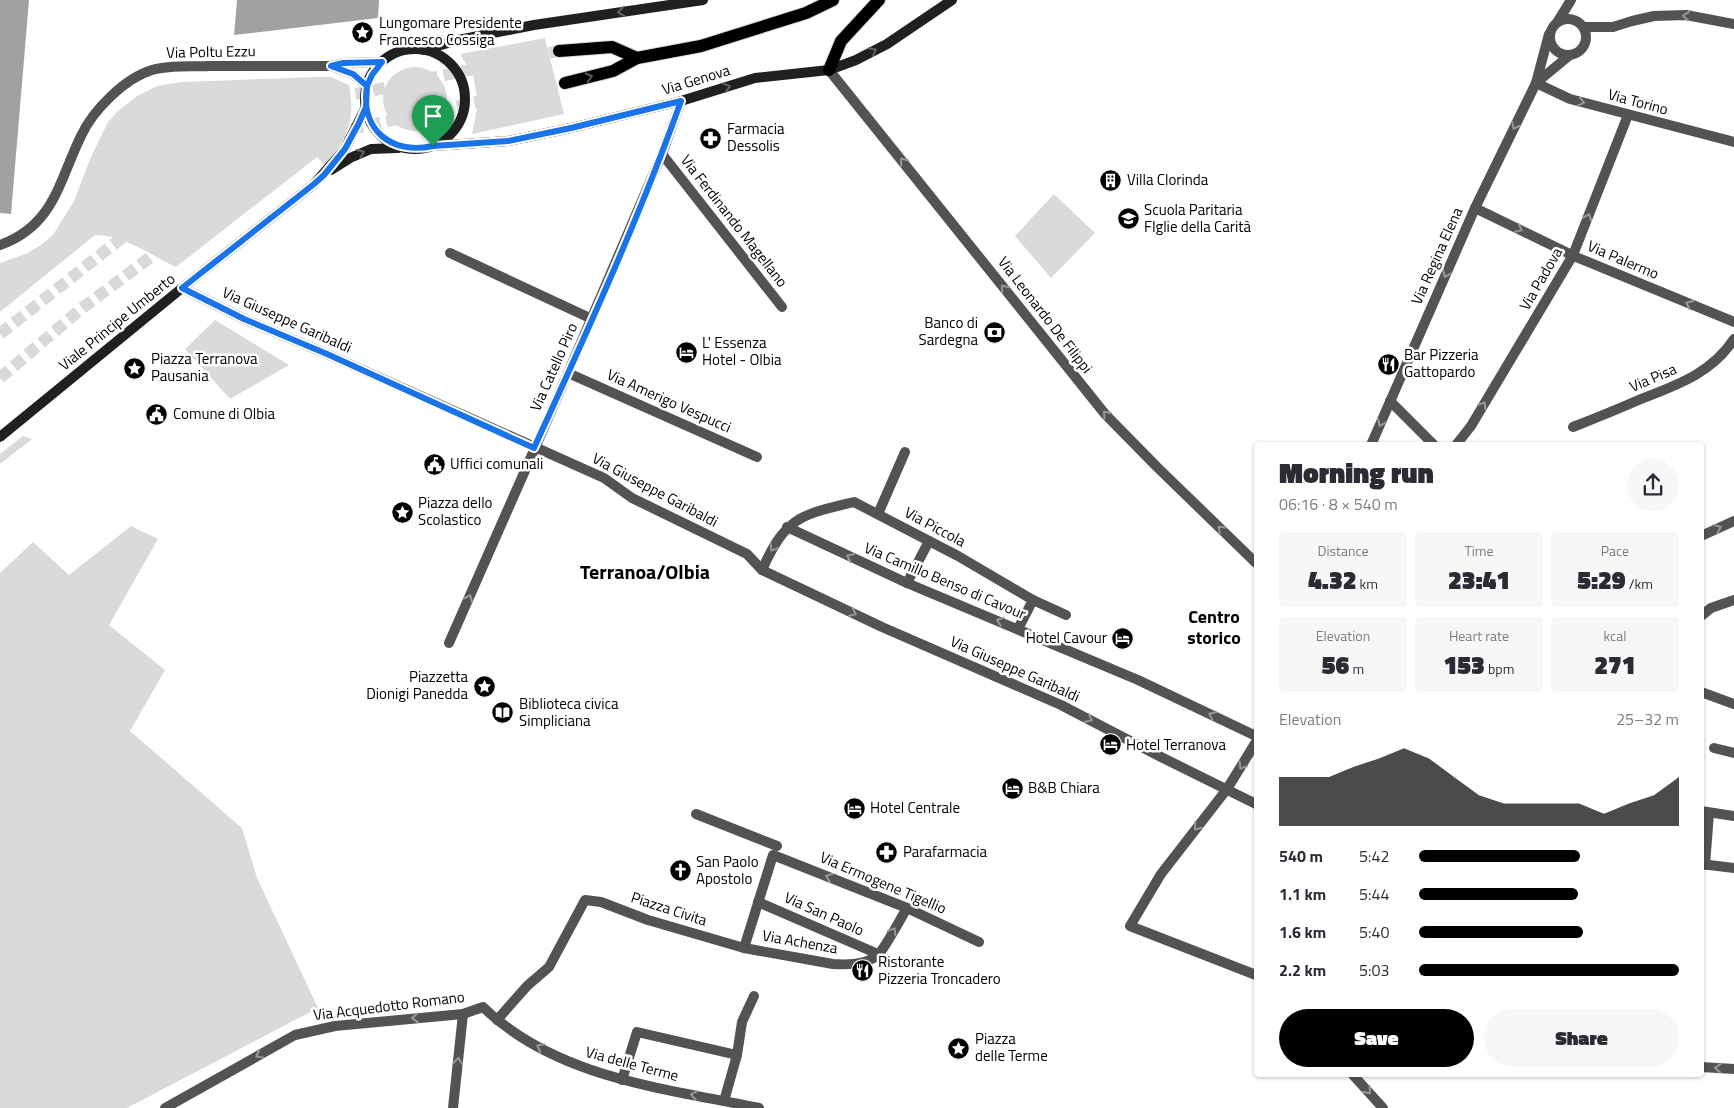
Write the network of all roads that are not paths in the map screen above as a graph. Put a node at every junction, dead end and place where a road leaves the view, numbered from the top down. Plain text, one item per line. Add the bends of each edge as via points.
1 (704, 0) edge
2 (833, 0) edge
3 (879, 0) edge
4 (952, 0) edge
5 (1572, 0) edge
6 (1558, 21) junction
7 (1581, 24) junction
8 (1734, 24) edge
9 (1550, 34) junction
10 (424, 50) junction
11 (559, 50) tunnel mouth
12 (1570, 55) junction
13 (637, 58) junction
14 (382, 62) junction
15 (331, 66) junction
16 (829, 70) junction
17 (565, 83) tunnel mouth
18 (1536, 83) junction
19 (367, 86) junction
20 (681, 101) junction
21 (366, 107) junction
22 (1628, 115) junction
23 (1734, 142) edge
24 (433, 146) junction
25 (403, 148) junction
26 (662, 154) junction
27 (324, 175) junction
28 (1475, 208) junction
29 (0, 244) edge
30 (450, 253) dead end
31 (1573, 255) junction
32 (182, 288) junction
33 (782, 307) dead end
34 (592, 319) junction
35 (1734, 322) edge
36 (1734, 340) edge
37 (568, 373) junction
38 (1390, 401) junction
39 (1573, 427) dead end
40 (0, 438) edge
41 (1372, 442) edge
42 (1431, 442) edge
43 (1458, 442) edge
44 (534, 448) junction
45 (905, 452) dead end
46 (757, 457) dead end
47 (878, 514) junction
48 (1734, 521) edge
49 (787, 527) junction
50 (1704, 535) edge
51 (929, 542) junction
52 (1254, 561) edge
53 (762, 570) junction
54 (907, 584) junction
55 (1034, 600) junction
56 (1734, 600) edge
57 (1704, 614) edge
58 (1066, 615) dead end
59 (1018, 629) junction
60 (450, 643) dead end
61 (1704, 693) edge
62 (1734, 704) edge
63 (1254, 735) edge
64 (1254, 745) edge
65 (1714, 748) dead end
66 (1734, 753) edge
67 (1227, 789) junction
68 (1254, 803) edge
69 (1705, 812) edge
70 (696, 814) dead end
71 (1733, 814) edge
72 (1704, 838) edge
73 (775, 850) junction
74 (1704, 864) edge
75 (1734, 868) edge
76 (758, 902) junction
77 (907, 908) junction
78 (979, 942) dead end
79 (744, 948) junction
80 (878, 954) junction
81 (1254, 974) edge
82 (754, 996) dead end
83 (483, 1007) joint
84 (463, 1014) junction
85 (497, 1020) junction
86 (737, 1056) junction
87 (1704, 1067) edge
88 (1734, 1069) edge
89 (1355, 1077) edge
90 (622, 1080) junction
91 (724, 1101) junction
92 (167, 1108) edge
93 (453, 1108) edge
94 (759, 1108) edge
95 (1383, 1108) edge

1 -> 10 street via 534,25
2 - 13 main road via 806,13 701,46
3 - 16 main road via 841,41
16 -> 4 street, Via Genova via 887,44
5 - 6 street
5 - 7 street
6 - 7 street via 1572,19
6 - 9 street
8 -> 7 street via 1686,15 1654,16 1613,27
7 - 12 street via 1586,32 1585,44 1576,54
9 - 12 street via 1555,50
9 - 18 street, Via Regina Elena
10 - 14 street via 400,52
10 - 24 street via 451,64 461,78 465,95 464,112 457,128
11 - 13 main road via 612,47
12 - 18 street, Via Regina Elena
17 -> 13 main road via 613,71
14 - 15 street, Via Poltu Ezzu
14 - 19 street
15 - 19 street, Via Poltu Ezzu via 353,74
15 - 29 street, Via Poltu Ezzu via 163,67 131,80 115,92 82,133 61,185 39,220 30,229
20 -> 16 street, Via Genova via 755,78
52 -> 16 street, Via Leonardo De Filippi via 1105,414
18 -> 22 street, Via Torino via 1570,99
18 -> 28 street, Via Regina Elena
19 - 21 street
20 - 24 street, Via Genova via 508,141
20 - 26 street, Via Catello Piro
21 - 25 street via 377,131
21 - 27 street, Viale Principe Umberto via 345,149
22 - 23 street, Via Torino
31 -> 22 street, Via Padova
24 - 25 street
27 -> 25 street, Viale Principe Umberto via 371,149
26 - 33 street, Via Ferdinando Magellano
26 - 34 street, Via Catello Piro
27 - 32 street, Viale Principe Umberto
28 -> 31 street, Via Palermo
28 -> 38 street, Via Regina Elena
30 - 34 street
35 -> 31 street, Via Palermo
43 -> 31 street, Via Padova
32 - 40 street, Viale Principe Umberto
32 - 44 street, Via Giuseppe Garibaldi via 244,319
34 - 37 street, Via Catello Piro
36 - 39 street, Via Pisa via 1724,354 1699,374
37 - 44 street, Via Catello Piro
37 - 46 street, Via Amerigo Vespucci
38 -> 41 street, Via Regina Elena
38 - 42 street
44 - 53 street, Via Giuseppe Garibaldi via 604,478 632,498 747,554
60 -> 44 street, Via Catello Piro
45 - 47 street
47 - 49 street, Via Piccola via 854,502 811,513
47 - 51 street, Via Piccola
50 -> 48 street
49 -> 53 street via 770,550
54 -> 49 street, Via Camillo Benso di Cavour
51 - 54 street
51 - 55 street, Via Piccola
53 -> 67 street, Via Giuseppe Garibaldi via 882,627 1061,704
59 -> 54 street, Via Camillo Benso di Cavour
55 - 58 street, Via Piccola
55 - 59 street
56 - 57 street
63 -> 59 street, Via Camillo Benso di Cavour via 1138,680
61 - 62 street
64 -> 67 street
65 - 66 street
67 - 68 street, Via Giuseppe Garibaldi
67 -> 81 street via 1161,874 1130,926
69 - 71 street
69 - 72 street
70 - 73 street, Via Ermogene Tigellio
73 - 76 street
77 -> 73 street, Via Ermogene Tigellio
74 - 75 street
76 - 79 street
76 - 80 street, Via San Paolo
77 - 78 street, Via Ermogene Tigellio
80 -> 77 street
79 - 80 street, Via Achenza via 847,965
79 - 85 street, Piazza Civita via 648,920 601,902 585,900 549,967
82 - 86 street via 742,1022
83 - 84 street, Via Acquedotto Romano
83 - 85 street, Via delle Terme
84 -> 92 street, Via Acquedotto Romano via 335,1026 295,1035
93 -> 84 street
90 -> 85 street, Via delle Terme via 573,1063 530,1042
86 - 90 street via 637,1032
86 - 91 street
88 -> 87 street
89 -> 95 street
91 -> 90 street, Via delle Terme
91 - 94 street, Via delle Terme

